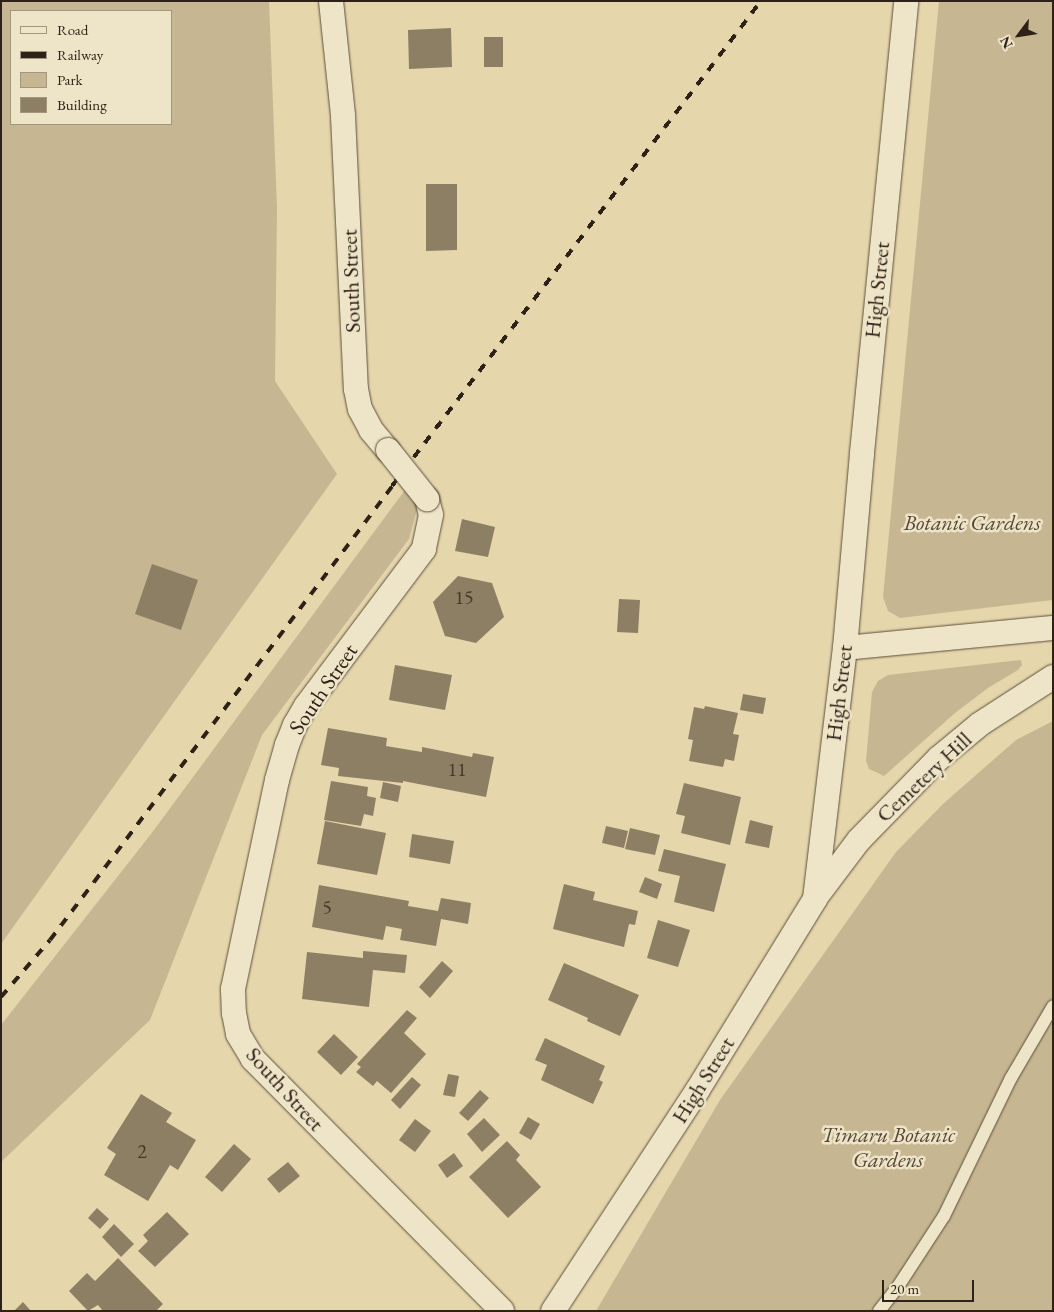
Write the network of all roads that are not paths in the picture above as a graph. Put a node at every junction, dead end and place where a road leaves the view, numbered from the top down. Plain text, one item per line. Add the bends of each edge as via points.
1 (330, 1) edge
2 (906, 1) edge
3 (1053, 628) edge
4 (845, 648) junction
5 (1053, 677) edge
6 (815, 899) junction
7 (1053, 1006) edge
8 (502, 1311) edge
9 (553, 1311) edge
10 (879, 1311) edge

1 - 8 street, South Street, bridge via 343,116 356,389 360,409 371,430 427,499 430,515 424,549 294,725 277,780 233,989 234,1013 238,1034 253,1059
2 - 4 street, High Street
3 - 4 street
4 - 6 street, High Street
5 - 6 street, Cemetery Hill via 980,724 939,758 859,840
6 - 9 street, High Street via 697,1092
7 - 10 lane via 1011,1078 944,1216 900,1285

